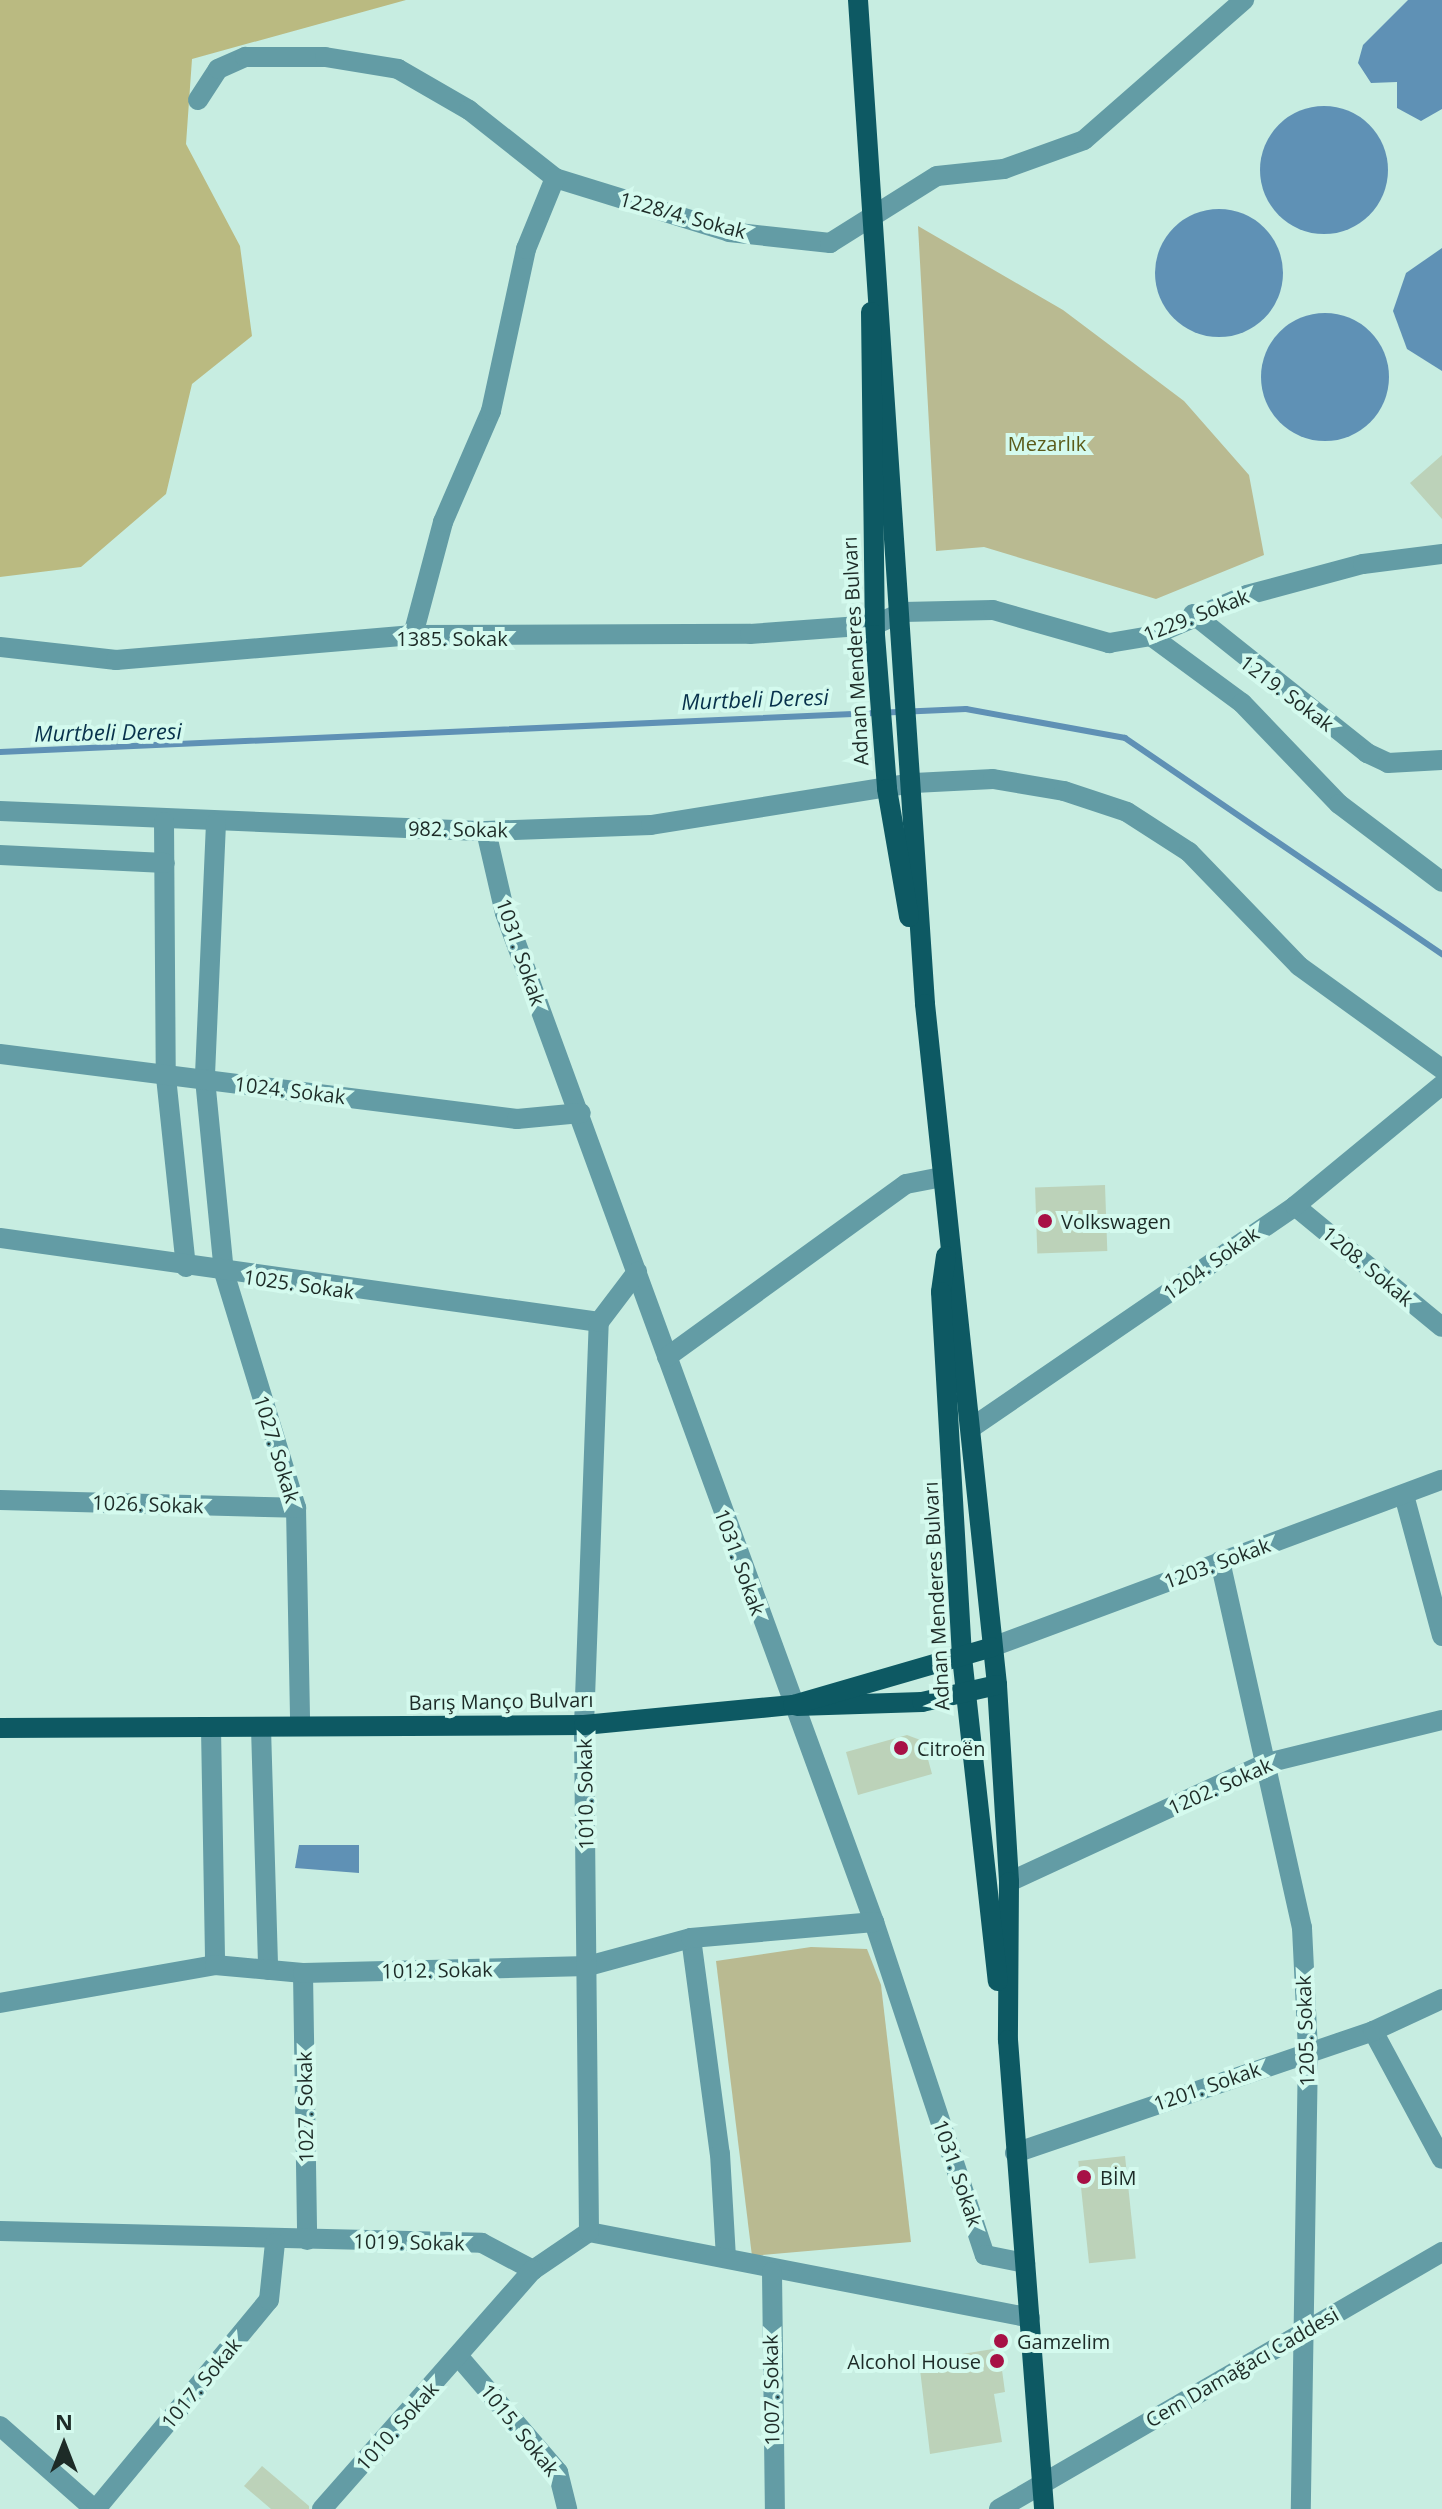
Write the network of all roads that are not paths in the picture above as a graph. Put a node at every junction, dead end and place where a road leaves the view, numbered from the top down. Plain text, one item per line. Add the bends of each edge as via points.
1 (858, 0) edge
2 (1244, 0) edge
3 (198, 100) dead end
4 (555, 178) junction
5 (870, 218) junction
6 (874, 292) junction
7 (1442, 554) edge
8 (903, 612) junction
9 (1193, 614) junction
10 (875, 630) junction
11 (413, 635) junction
12 (1151, 636) junction
13 (0, 647) edge
14 (1442, 760) edge
15 (913, 773) junction
16 (886, 780) junction
17 (0, 811) edge
18 (164, 822) junction
19 (216, 823) junction
20 (486, 831) junction
21 (0, 855) edge
22 (165, 863) junction
23 (1442, 882) edge
24 (925, 1004) junction
25 (0, 1054) edge
26 (1442, 1069) edge
27 (166, 1077) junction
28 (205, 1079) junction
29 (1442, 1085) edge
30 (581, 1113) junction
31 (941, 1177) junction
32 (1295, 1206) junction
33 (0, 1238) edge
34 (947, 1244) junction
35 (186, 1267) junction
36 (224, 1272) junction
37 (637, 1272) junction
38 (599, 1322) junction
39 (1442, 1327) edge
40 (667, 1357) junction
41 (971, 1428) junction
42 (1442, 1480) edge
43 (1404, 1495) junction
44 (0, 1500) edge
45 (296, 1508) junction
46 (1220, 1561) junction
47 (1442, 1636) edge
48 (992, 1647) junction
49 (962, 1657) junction
50 (997, 1685) junction
51 (965, 1697) junction
52 (793, 1705) junction
53 (1442, 1720) edge
54 (584, 1725) junction
55 (300, 1726) junction
56 (0, 1728) edge
57 (211, 1728) junction
58 (261, 1728) junction
59 (1267, 1763) junction
60 (1009, 1882) junction
61 (874, 1922) junction
62 (691, 1938) junction
63 (215, 1965) junction
64 (588, 1966) junction
65 (268, 1970) junction
66 (303, 1973) junction
67 (1442, 1999) edge
68 (0, 2003) edge
69 (1373, 2031) junction
70 (1008, 2040) junction
71 (1308, 2050) junction
72 (1015, 2153) junction
73 (1442, 2159) edge
74 (0, 2231) edge
75 (589, 2232) junction
76 (307, 2240) junction
77 (275, 2243) junction
78 (1442, 2252) edge
79 (726, 2258) junction
80 (1025, 2263) junction
81 (533, 2270) junction
82 (772, 2272) junction
83 (1030, 2318) junction
84 (1304, 2332) junction
85 (459, 2357) junction
86 (0, 2426) edge
87 (1042, 2483) junction
88 (95, 2509) edge
89 (322, 2509) edge
90 (567, 2509) edge
91 (775, 2509) edge
92 (999, 2509) edge
93 (1044, 2509) edge
94 (1301, 2509) edge

1 - 5 main road, Adnan Menderes Bulvarı
2 - 5 street, 1228/4. Sokak via 1084,140 1004,169 937,176
3 - 4 street, 1228/4. Sokak via 218,69 245,57 325,57 398,69 469,110
4 - 5 street, 1228/4. Sokak via 729,232 830,243
4 - 11 street via 526,249 491,411 443,522
5 - 6 main road, Adnan Menderes Bulvarı
6 - 8 main road, Adnan Menderes Bulvarı
6 - 10 main road, Adnan Menderes Bulvarı via 867,339
7 - 9 street, 1229. Sokak via 1363,564
8 - 10 street, 1385. Sokak
8 - 12 street, 1229. Sokak via 993,610 1109,643
8 - 15 main road, Adnan Menderes Bulvarı
9 - 12 street, 1229. Sokak
9 - 14 street, 1219. Sokak via 1228,649 1388,763
10 - 11 street, 1385. Sokak via 567,639
10 - 16 main road, Adnan Menderes Bulvarı
11 - 13 street, 1385. Sokak via 116,660
12 - 23 street via 1242,703 1339,804
15 - 16 street, 982. Sokak
15 - 24 main road, Adnan Menderes Bulvarı
15 - 26 street, 982. Sokak via 993,779 1127,812 1189,852 1299,966
16 - 20 street, 982. Sokak via 651,825
16 - 24 main road, Adnan Menderes Bulvarı
17 - 18 street, 982. Sokak
18 - 19 street, 982. Sokak
18 - 22 street
19 - 20 street, 982. Sokak
19 - 28 street, 1027. Sokak
20 - 30 street, 1031. Sokak via 505,913
21 - 22 street
22 - 27 street
24 - 31 main road, Adnan Menderes Bulvarı
25 - 27 street, 1024. Sokak
27 - 28 street, 1024. Sokak
27 - 35 street
28 - 30 street, 1024. Sokak via 517,1119
28 - 36 street, 1027. Sokak
29 - 32 street, 1204. Sokak
30 - 37 street, 1031. Sokak
31 - 34 main road, Adnan Menderes Bulvarı
31 - 40 street via 906,1184
32 - 39 street, 1208. Sokak
32 - 41 street, 1204. Sokak
33 - 35 street, 1025. Sokak
34 - 41 main road, Adnan Menderes Bulvarı via 960,1291
34 - 49 main road, Adnan Menderes Bulvarı via 941,1292
35 - 36 street, 1025. Sokak
36 - 38 street, 1025. Sokak
36 - 45 street, 1027. Sokak
37 - 38 street
37 - 40 street, 1031. Sokak
38 - 54 street, 1010. Sokak
40 - 52 street, 1031. Sokak
41 - 48 main road, Adnan Menderes Bulvarı
42 - 43 street, 1203. Sokak
43 - 46 street, 1203. Sokak
43 - 47 street
44 - 45 street, 1026. Sokak
45 - 55 street, 1027. Sokak
46 - 48 street, 1203. Sokak
46 - 59 street, 1205. Sokak
48 - 49 main road, Barış Manço Bulvarı
48 - 50 main road, Adnan Menderes Bulvarı
49 - 51 main road, Adnan Menderes Bulvarı
49 - 52 main road, Barış Manço Bulvarı
50 - 51 main road
50 - 60 main road, Adnan Menderes Bulvarı
51 - 52 main road via 830,1709
51 - 70 main road, Adnan Menderes Bulvarı via 983,1888
52 - 54 main road, Barış Manço Bulvarı
52 - 61 street, 1031. Sokak
53 - 59 street, 1202. Sokak
54 - 55 main road, Barış Manço Bulvarı
54 - 64 street, 1010. Sokak
55 - 58 main road, Barış Manço Bulvarı
56 - 57 main road, Barış Manço Bulvarı
57 - 58 main road, Barış Manço Bulvarı
57 - 63 street
58 - 65 street
59 - 60 street, 1202. Sokak
59 - 71 street, 1205. Sokak via 1302,1928
60 - 70 main road, Adnan Menderes Bulvarı
61 - 62 street, 1012. Sokak
61 - 80 street, 1031. Sokak via 985,2255
62 - 64 street, 1012. Sokak
62 - 79 street via 720,2154
63 - 65 street, 1012. Sokak
63 - 68 street, 1012. Sokak
64 - 66 street, 1012. Sokak
64 - 75 street, 1010. Sokak
65 - 66 street, 1012. Sokak
66 - 76 street, 1027. Sokak
67 - 69 street, 1201. Sokak
69 - 71 street, 1201. Sokak
69 - 73 street
70 - 72 main road, Adnan Menderes Bulvarı
71 - 72 street, 1201. Sokak
71 - 84 street, 1205. Sokak
72 - 80 main road, Adnan Menderes Bulvarı
74 - 77 street, 1019. Sokak
75 - 79 street
75 - 81 street
76 - 77 street, 1019. Sokak
76 - 81 street, 1019. Sokak via 482,2243
77 - 88 street, 1017. Sokak via 269,2300
78 - 84 street, Cem Damağacı Caddesi
79 - 82 street
80 - 83 main road, Adnan Menderes Bulvarı
81 - 85 street, 1010. Sokak
82 - 83 street
82 - 91 street, 1007. Sokak
83 - 87 main road, Adnan Menderes Bulvarı
84 - 87 street, Cem Damağacı Caddesi
84 - 94 street, 1205. Sokak
85 - 89 street, 1010. Sokak
85 - 90 street, 1015. Sokak via 558,2472
86 - 88 street
87 - 92 street, Cem Damağacı Caddesi
87 - 93 main road, Adnan Menderes Bulvarı

